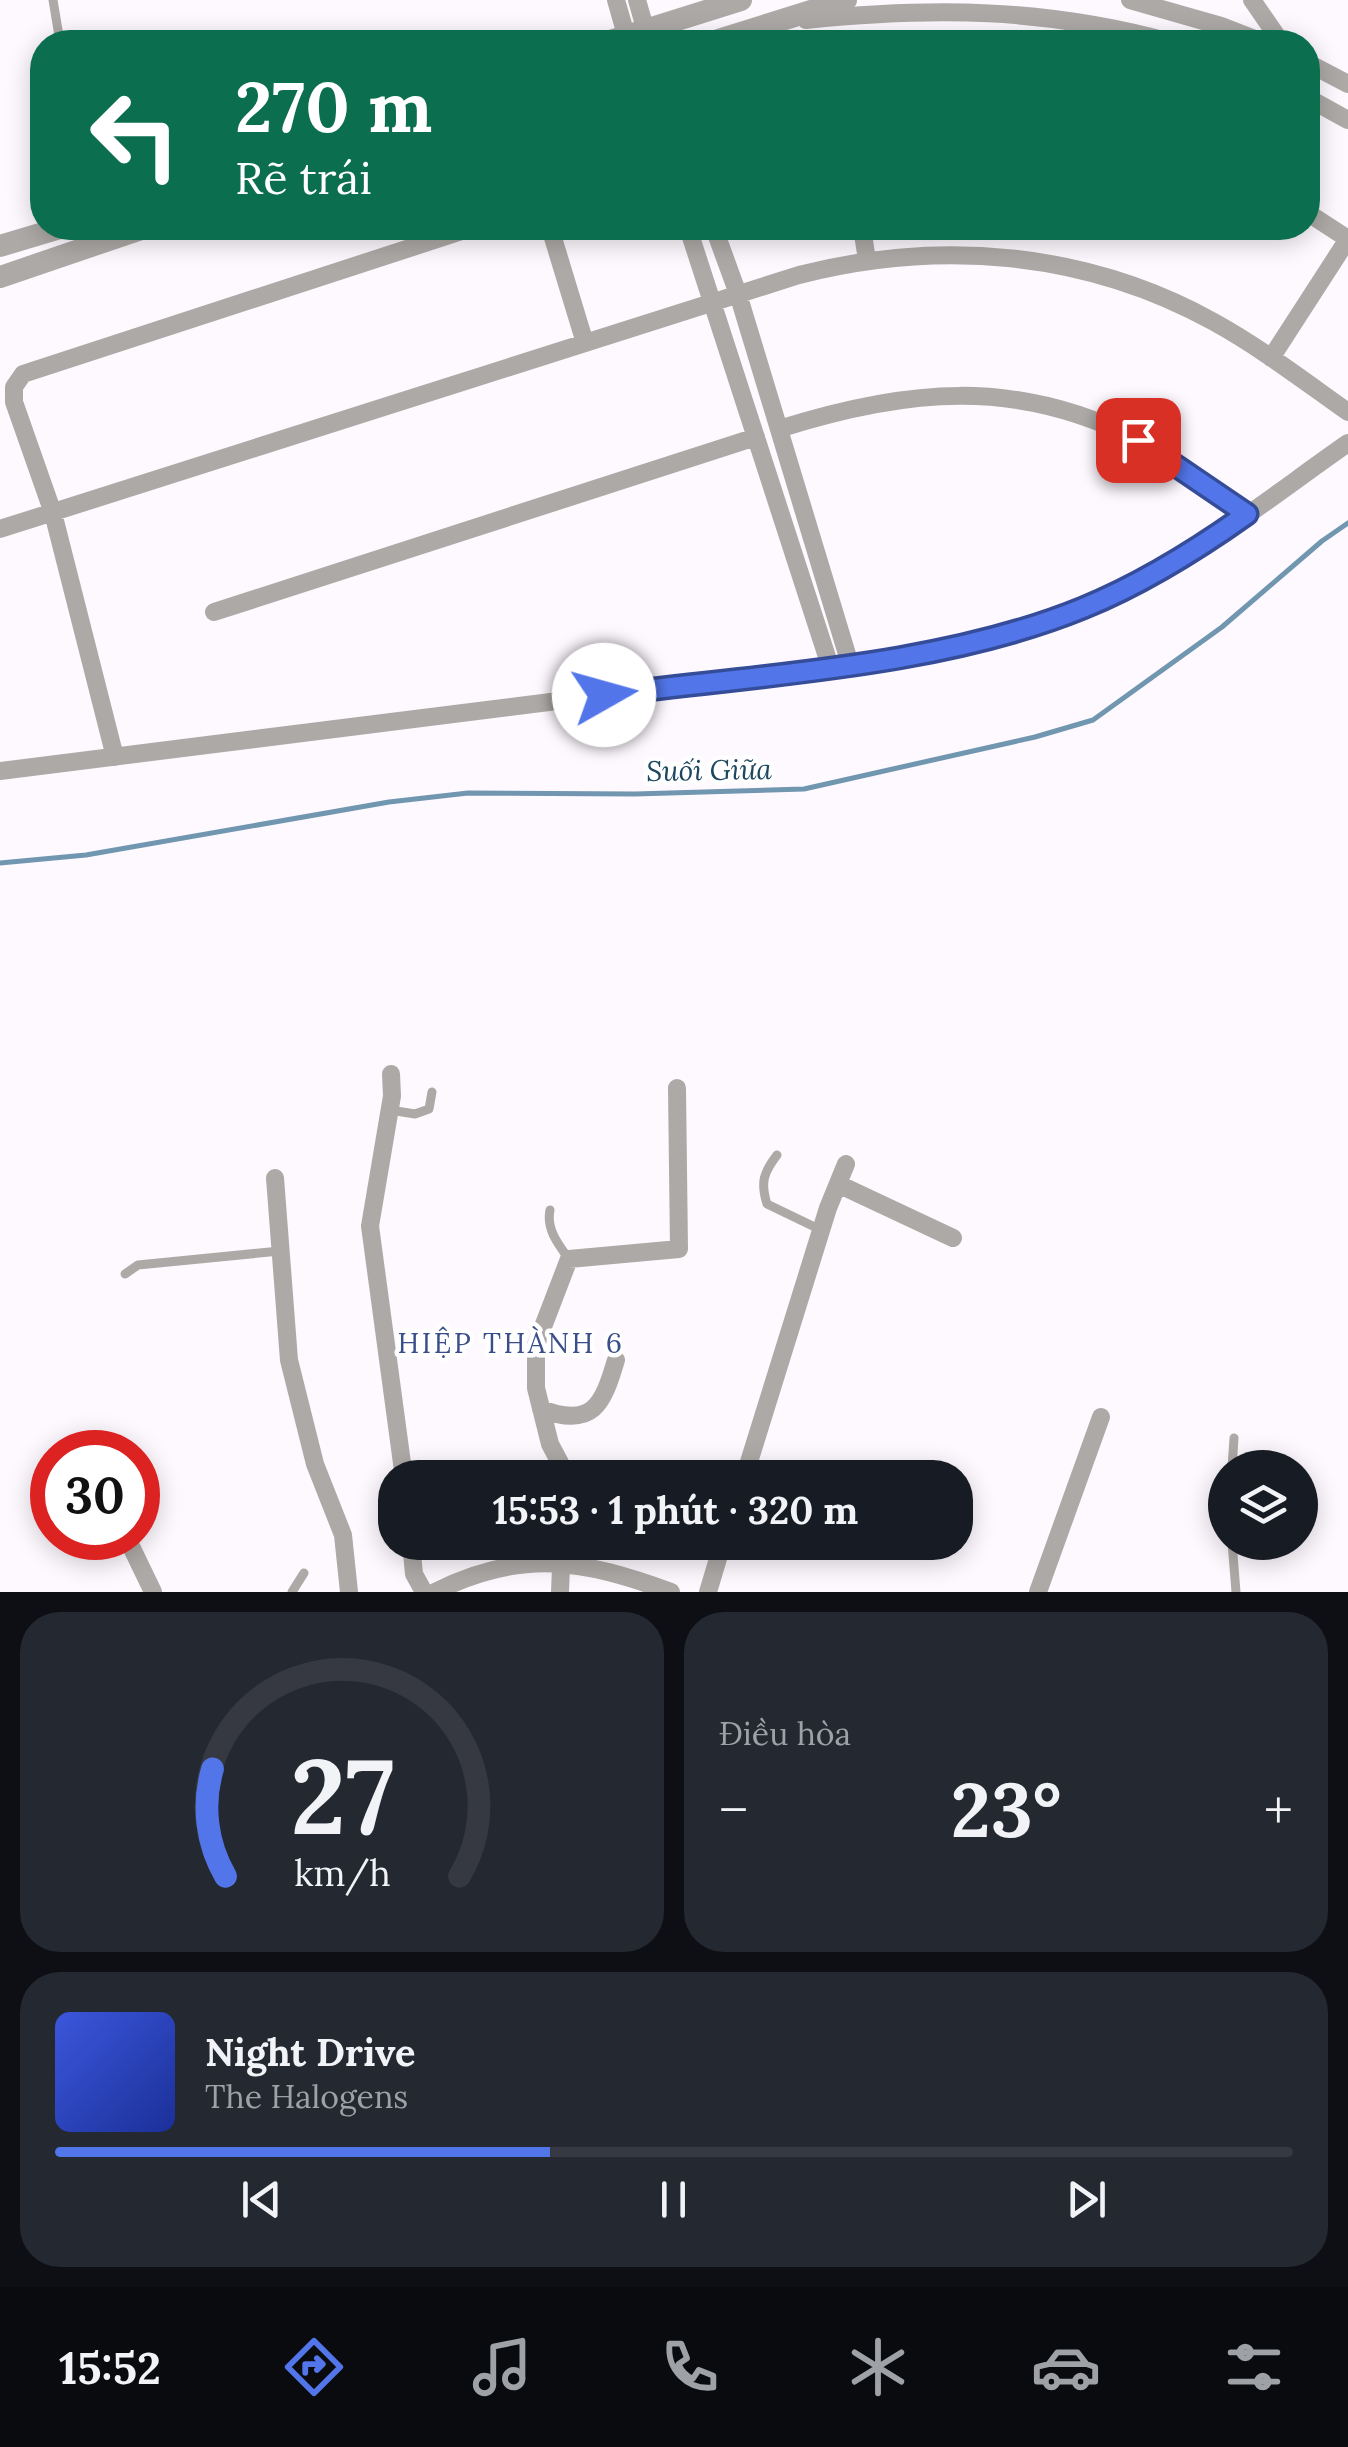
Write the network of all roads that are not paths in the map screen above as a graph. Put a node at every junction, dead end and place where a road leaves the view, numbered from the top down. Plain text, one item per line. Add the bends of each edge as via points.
1 (54, 0) edge
2 (616, 0) edge
3 (637, 0) edge
4 (741, 0) edge
5 (846, 0) edge
6 (1130, 0) edge
7 (1252, 0) edge
8 (771, 23) junction
9 (58, 30) edge
10 (628, 30) edge
11 (632, 30) edge
12 (654, 30) edge
13 (749, 30) edge
14 (1117, 30) edge
15 (1228, 30) edge
16 (1273, 30) edge
17 (1320, 69) edge
18 (1348, 84) edge
19 (1320, 105) edge
20 (1348, 120) edge
21 (1320, 221) edge
22 (30, 237) edge
23 (1348, 239) edge
24 (108, 240) edge
25 (434, 240) edge
26 (554, 240) edge
27 (692, 240) edge
28 (718, 240) edge
29 (864, 240) edge
30 (0, 246) edge
31 (867, 260) junction
32 (0, 276) edge
33 (738, 294) junction
34 (711, 303) junction
35 (585, 343) junction
36 (1271, 358) junction
37 (1348, 412) edge
38 (779, 430) junction
39 (756, 437) junction
40 (1348, 443) edge
41 (53, 513) junction
42 (1247, 514) junction
43 (0, 530) edge
44 (214, 612) dead end
45 (850, 664) junction
46 (830, 666) junction
47 (115, 756) junction
48 (0, 771) edge
49 (391, 1074) dead end
50 (677, 1088) dead end
51 (432, 1092) dead end
52 (390, 1110) junction
53 (778, 1155) dead end
54 (846, 1164) dead end
55 (275, 1178) dead end
56 (838, 1184) junction
57 (550, 1210) dead end
58 (821, 1230) junction
59 (953, 1238) dead end
60 (280, 1251) junction
61 (569, 1258) junction
62 (125, 1274) dead end
63 (616, 1360) dead end
64 (541, 1408) junction
65 (1101, 1417) dead end
66 (1234, 1438) dead end
67 (1233, 1450) edge
68 (402, 1460) edge
69 (558, 1460) edge
70 (750, 1460) edge
71 (138, 1560) edge
72 (413, 1560) edge
73 (718, 1560) edge
74 (1233, 1560) edge
75 (560, 1562) junction
76 (304, 1574) dead end
77 (153, 1592) edge
78 (292, 1592) edge
79 (349, 1592) edge
80 (424, 1592) edge
81 (435, 1592) edge
82 (560, 1592) edge
83 (671, 1592) edge
84 (708, 1592) edge
85 (1038, 1592) edge
86 (1236, 1592) edge

1 - 9 lane
2 - 10 street
3 - 11 street
4 - 12 street
5 - 8 street
6 - 15 street
7 - 16 street
8 - 13 street
8 - 14 street via 896,11 988,11
17 - 18 street
19 - 20 street
21 - 23 street
22 - 30 street
23 - 36 street
24 - 32 street
25 - 41 street via 23,374 14,402
26 - 35 street
27 - 34 street
28 - 33 street
29 - 31 street
31 - 33 street
31 - 36 street via 995,255 1092,272 1186,307
33 - 34 street
33 - 38 street
34 - 35 street
34 - 39 street
35 - 41 street
36 - 37 street
38 - 42 street via 904,398 1016,400 1138,440
38 - 45 street
39 - 44 street
39 - 46 street
40 - 42 street
41 - 43 street
41 - 47 street
42 - 45 street via 1177,561 1082,608 1004,635
45 - 46 street
46 - 47 street
47 - 48 street
49 - 52 street
50 - 61 street via 679,1250
51 - 52 lane via 429,1109
52 - 68 street via 370,1226
53 - 58 lane via 761,1185 767,1204
54 - 56 street
55 - 60 street
56 - 58 street
56 - 59 street
57 - 61 lane via 553,1236
58 - 70 street
60 - 62 lane via 138,1265
60 - 79 street via 289,1360 343,1535
61 - 64 street via 536,1346
63 - 64 street via 602,1403 591,1411 561,1417
64 - 69 street
65 - 85 street
66 - 67 lane
71 - 77 street
72 - 80 street
73 - 84 street
74 - 86 lane
75 - 81 street via 494,1569
75 - 82 street
75 - 83 street via 602,1568
76 - 78 lane

